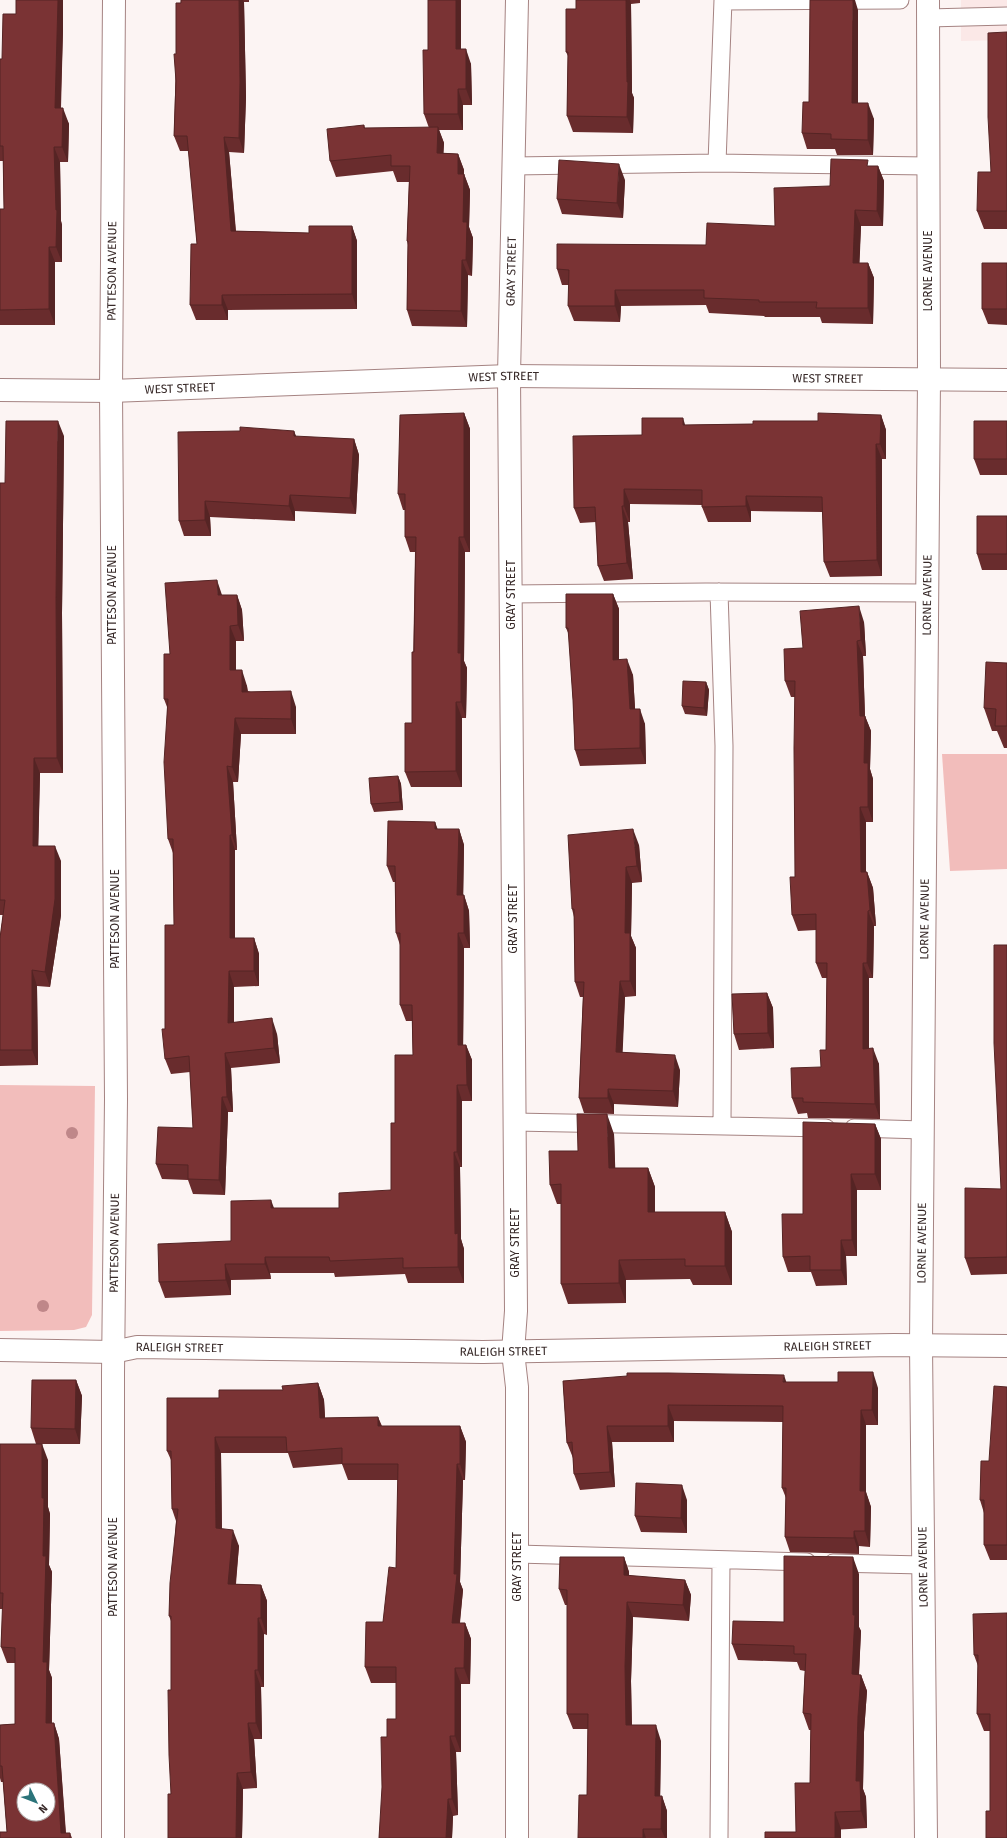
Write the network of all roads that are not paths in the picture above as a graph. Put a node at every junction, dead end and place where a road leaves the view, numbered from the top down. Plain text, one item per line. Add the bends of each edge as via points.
1 (114, 0) edge
2 (517, 0) edge
3 (723, 0) edge
4 (900, 0) edge
5 (928, 9) edge
6 (1007, 16) edge
7 (718, 163) junction
8 (514, 166) junction
9 (928, 166) junction
10 (509, 376) junction
11 (929, 379) junction
12 (1007, 380) edge
13 (0, 390) edge
14 (110, 390) junction
15 (719, 592) junction
16 (927, 593) junction
17 (511, 594) junction
18 (514, 1122) junction
19 (722, 1126) junction
20 (923, 1130) junction
21 (921, 1345) junction
22 (1007, 1346) edge
23 (0, 1350) edge
24 (113, 1352) junction
25 (513, 1352) junction
26 (517, 1554) junction
27 (720, 1561) junction
28 (923, 1564) junction
29 (113, 1838) edge
30 (517, 1838) edge
31 (719, 1838) edge
32 (926, 1838) edge

1 - 14 street, PATTESON AVENUE
2 - 8 street, GRAY STREET
3 - 4 lane
3 - 7 lane
5 - 6 lane
5 - 9 street, LORNE AVENUE
7 - 8 lane
7 - 9 lane
8 - 10 street, GRAY STREET
9 - 11 street, LORNE AVENUE
10 - 11 street, WEST STREET
10 - 14 street, WEST STREET
10 - 17 street, GRAY STREET
11 - 12 street, WEST STREET
11 - 16 street, LORNE AVENUE
13 - 14 street, WEST STREET
14 - 24 street, PATTESON AVENUE via 116,1099
15 - 16 lane
15 - 17 lane
15 - 19 lane via 724,746
16 - 20 street, LORNE AVENUE
17 - 18 street, GRAY STREET
18 - 19 lane
18 - 25 street, GRAY STREET via 516,1311
19 - 20 lane
20 - 21 street, LORNE AVENUE
21 - 22 street, RALEIGH STREET
21 - 25 street, RALEIGH STREET
21 - 28 street, LORNE AVENUE
23 - 24 street, RALEIGH STREET
24 - 25 street, RALEIGH STREET via 137,1347
24 - 29 street, PATTESON AVENUE
25 - 26 street, GRAY STREET via 517,1387
26 - 27 lane
26 - 30 street, GRAY STREET
27 - 28 lane
27 - 31 lane
28 - 32 street, LORNE AVENUE

